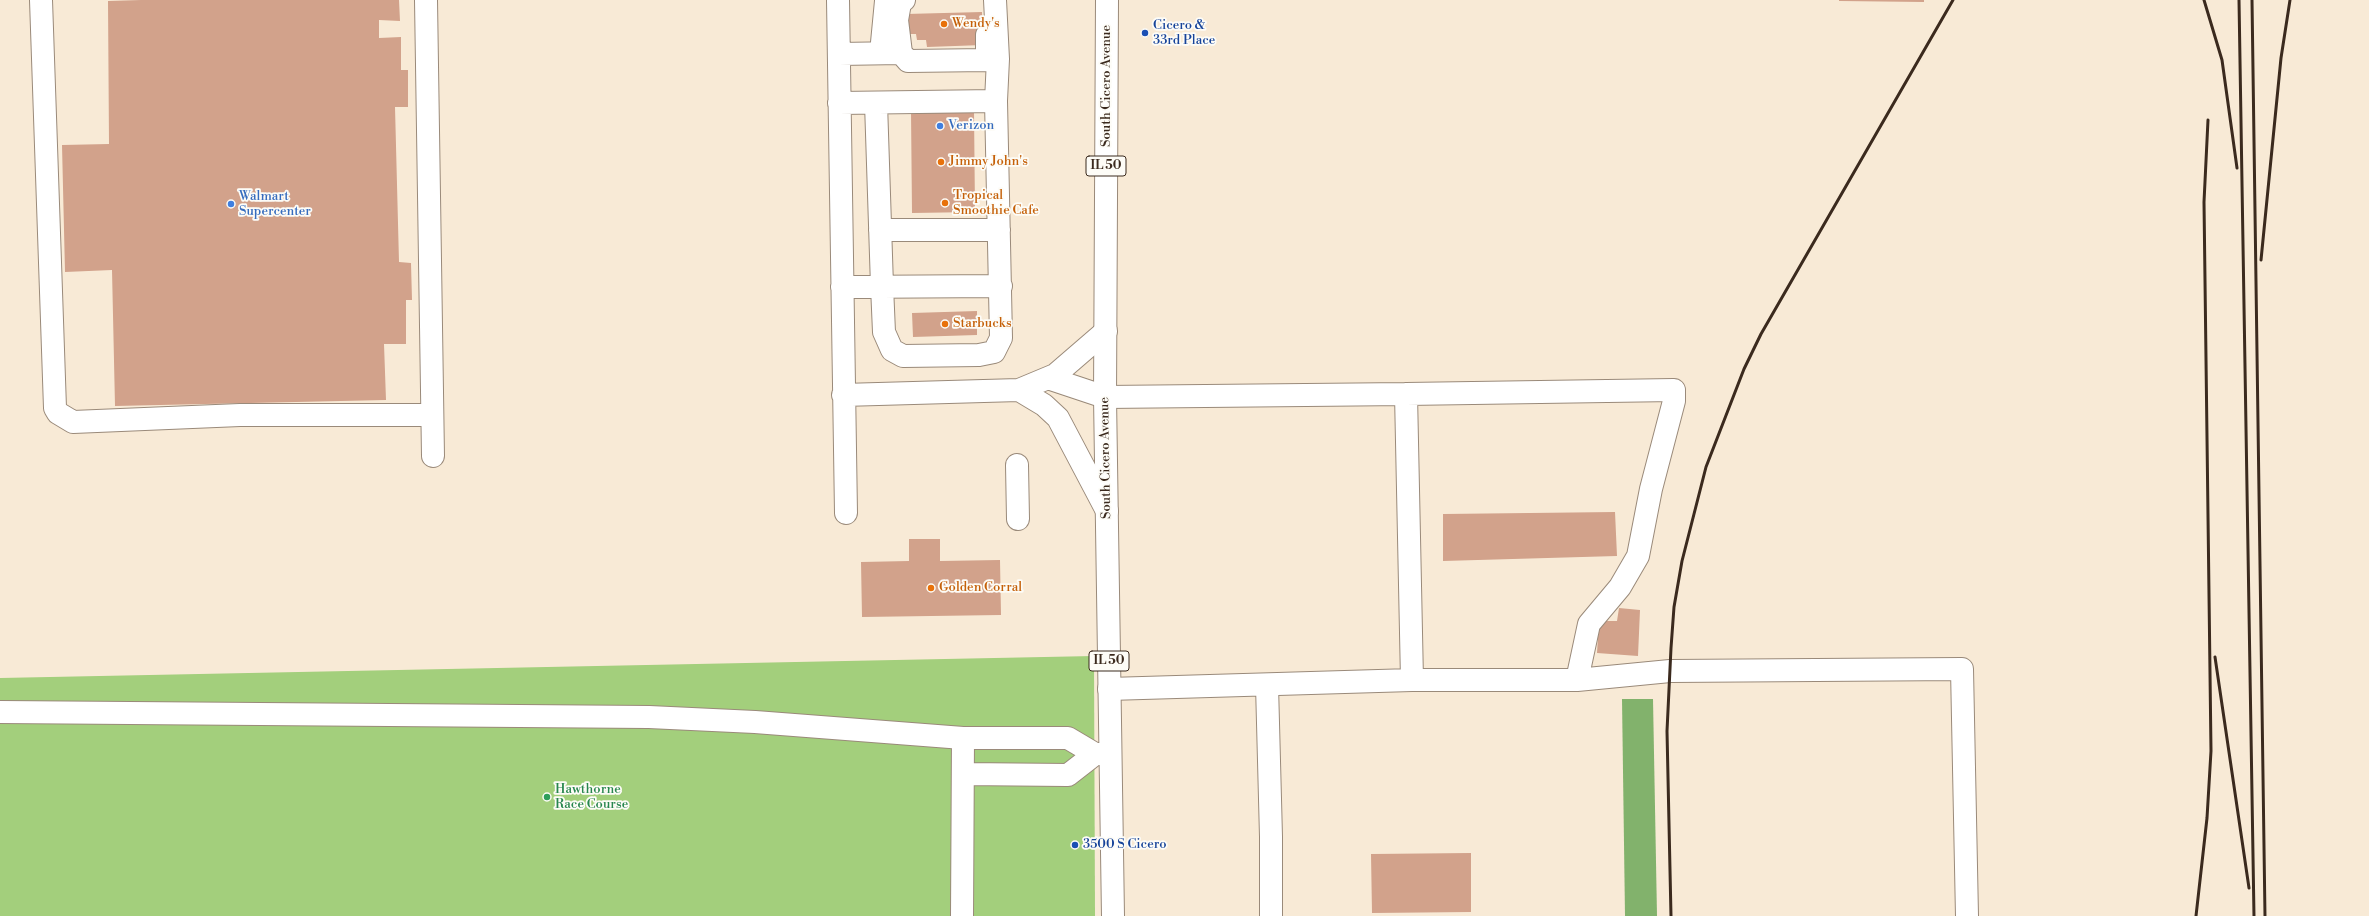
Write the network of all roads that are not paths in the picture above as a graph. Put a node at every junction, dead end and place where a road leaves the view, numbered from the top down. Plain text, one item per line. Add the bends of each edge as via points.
1 (41, 0) edge
2 (426, 0) edge
3 (838, 0) edge
4 (886, 0) edge
5 (904, 0) edge
6 (986, 0) edge
7 (995, 0) edge
8 (1107, 0) edge
9 (891, 53) junction
10 (839, 54) junction
11 (996, 101) junction
12 (876, 103) junction
13 (839, 104) junction
14 (880, 230) junction
15 (999, 230) junction
16 (882, 286) junction
17 (1001, 286) junction
18 (842, 287) junction
19 (1106, 331) junction
20 (1048, 378) junction
21 (1020, 390) junction
22 (1406, 394) junction
23 (843, 395) junction
24 (1106, 397) junction
25 (432, 415) junction
26 (433, 456) dead end
27 (1017, 464) dead end
28 (1107, 511) junction
29 (846, 513) dead end
30 (1018, 519) dead end
31 (1412, 680) junction
32 (1577, 680) junction
33 (1267, 685) junction
34 (1109, 689) junction
35 (0, 712) edge
36 (963, 738) junction
37 (1102, 754) junction
38 (963, 774) junction
39 (962, 916) edge
40 (1113, 916) edge
41 (1271, 916) edge
42 (1967, 916) edge

1 - 25 main road via 55,408 58,413 73,422 240,415
2 - 25 main road
3 - 10 main road
4 - 9 main road
5 - 9 main road via 900,3
6 - 9 main road via 987,60 908,61
7 - 11 main road via 998,59
8 - 19 main road, South Cicero Avenue / IL 50
9 - 10 main road
10 - 13 main road
11 - 12 main road
11 - 15 main road
12 - 13 main road
12 - 14 main road
13 - 18 main road
14 - 15 main road
14 - 16 main road
15 - 17 main road
16 - 17 main road
16 - 17 main road via 884,332 892,350 903,356 979,356 994,352 1001,338
16 - 18 main road
18 - 23 main road
19 - 20 main road via 1060,371
19 - 24 main road, South Cicero Avenue / IL 50
20 - 21 main road
20 - 24 main road
21 - 23 main road
21 - 28 main road via 1044,405 1058,418
22 - 24 main road
22 - 31 main road
22 - 32 main road via 1674,390 1674,401 1651,489 1638,556 1620,587 1589,624
23 - 29 main road
24 - 28 main road, South Cicero Avenue / IL 50
25 - 26 main road
27 - 30 main road
28 - 34 main road, South Cicero Avenue / IL 50
31 - 32 main road
31 - 33 main road
32 - 42 main road via 1670,670 1962,669
33 - 34 main road
33 - 41 main road
34 - 37 main road, South Cicero Avenue / IL 50
35 - 36 main road via 596,715 755,722
36 - 37 main road via 1068,738
36 - 38 main road
37 - 38 main road via 1068,776
37 - 40 main road, South Cicero Avenue / IL 50
38 - 39 main road

